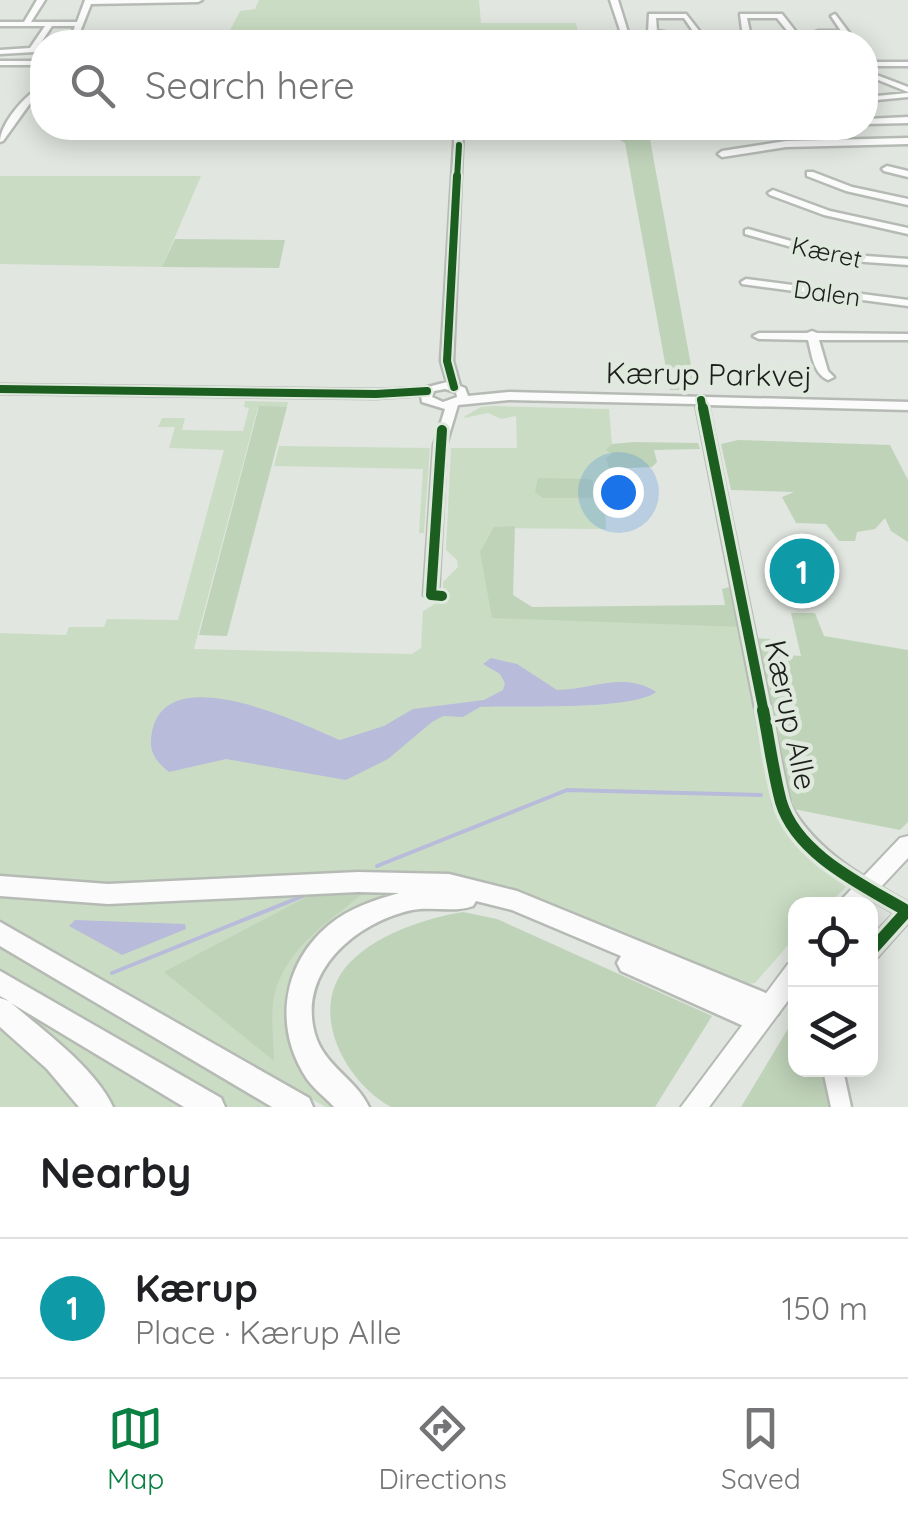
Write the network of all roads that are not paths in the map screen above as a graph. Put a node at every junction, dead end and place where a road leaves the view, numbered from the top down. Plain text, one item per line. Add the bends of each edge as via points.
1 (41, 0) edge
2 (198, 0) edge
3 (614, 0) edge
4 (89, 1) edge
5 (835, 16) dead end
6 (0, 24) edge
7 (26, 24) junction
8 (50, 24) junction
9 (80, 24) junction
10 (46, 30) edge
11 (78, 30) edge
12 (624, 30) edge
13 (653, 30) edge
14 (695, 30) edge
15 (745, 30) edge
16 (791, 30) edge
17 (844, 30) edge
18 (30, 50) edge
19 (1, 52) edge
20 (0, 64) edge
21 (30, 64) edge
22 (878, 64) edge
23 (908, 64) edge
24 (878, 79) edge
25 (908, 92) edge
26 (878, 93) edge
27 (30, 96) edge
28 (886, 97) junction
29 (878, 98) edge
30 (908, 120) edge
31 (878, 121) edge
32 (0, 139) edge
33 (459, 140) edge
34 (908, 141) edge
35 (722, 154) dead end
36 (887, 169) dead end
37 (810, 174) dead end
38 (908, 174) edge
39 (773, 192) dead end
40 (908, 202) edge
41 (908, 231) edge
42 (748, 232) dead end
43 (908, 262) edge
44 (746, 282) dead end
45 (908, 302) edge
46 (812, 334) junction
47 (759, 336) dead end
48 (908, 337) edge
49 (446, 360) junction
50 (828, 377) dead end
51 (0, 388) edge
52 (431, 395) junction
53 (457, 396) junction
54 (701, 400) junction
55 (908, 406) edge
56 (442, 430) junction
57 (431, 595) dead end
58 (908, 844) edge
59 (0, 886) edge
60 (859, 896) edge
61 (878, 902) edge
62 (0, 934) edge
63 (878, 943) edge
64 (788, 980) edge
65 (0, 982) edge
66 (0, 1010) edge
67 (762, 1013) junction
68 (835, 1077) edge
69 (98, 1107) edge
70 (210, 1107) edge
71 (298, 1107) edge
72 (354, 1107) edge
73 (694, 1107) edge
74 (841, 1107) edge

1 - 7 street
2 - 4 street
3 - 12 street
4 - 9 street
5 - 17 street
6 - 7 street
7 - 8 street
8 - 9 street
8 - 10 street
9 - 11 street
13 - 14 street via 652,16 686,16
15 - 16 street via 743,16 779,16
18 - 19 street
20 - 21 street
22 - 23 street
24 - 25 street
25 - 28 street
26 - 28 street
27 - 32 street
28 - 29 street
30 - 31 street
33 - 49 street
34 - 35 street via 786,144
36 - 38 street
37 - 40 street
39 - 41 street, Kæret via 826,213
42 - 43 street, Kæret via 838,257
44 - 45 street, Dalen
46 - 47 street
46 - 48 street
46 - 50 street
49 - 52 street
49 - 53 street
51 - 52 street
52 - 53 street
52 - 53 street
52 - 56 street
53 - 54 street, Kærup Parkvej
53 - 56 street
54 - 55 street, Kærup Parkvej
54 - 60 street, Kærup Alle via 782,805
56 - 57 street
58 - 60 main road
59 - 67 highway via 108,894 449,884 517,901
61 - 63 street, Kærup Alle via 907,911
62 - 71 highway
64 - 67 main road
65 - 70 highway
66 - 69 highway
67 - 72 highway via 515,913 449,897 396,902 360,915 327,940 299,991 306,1052
67 - 73 main road
68 - 74 street

